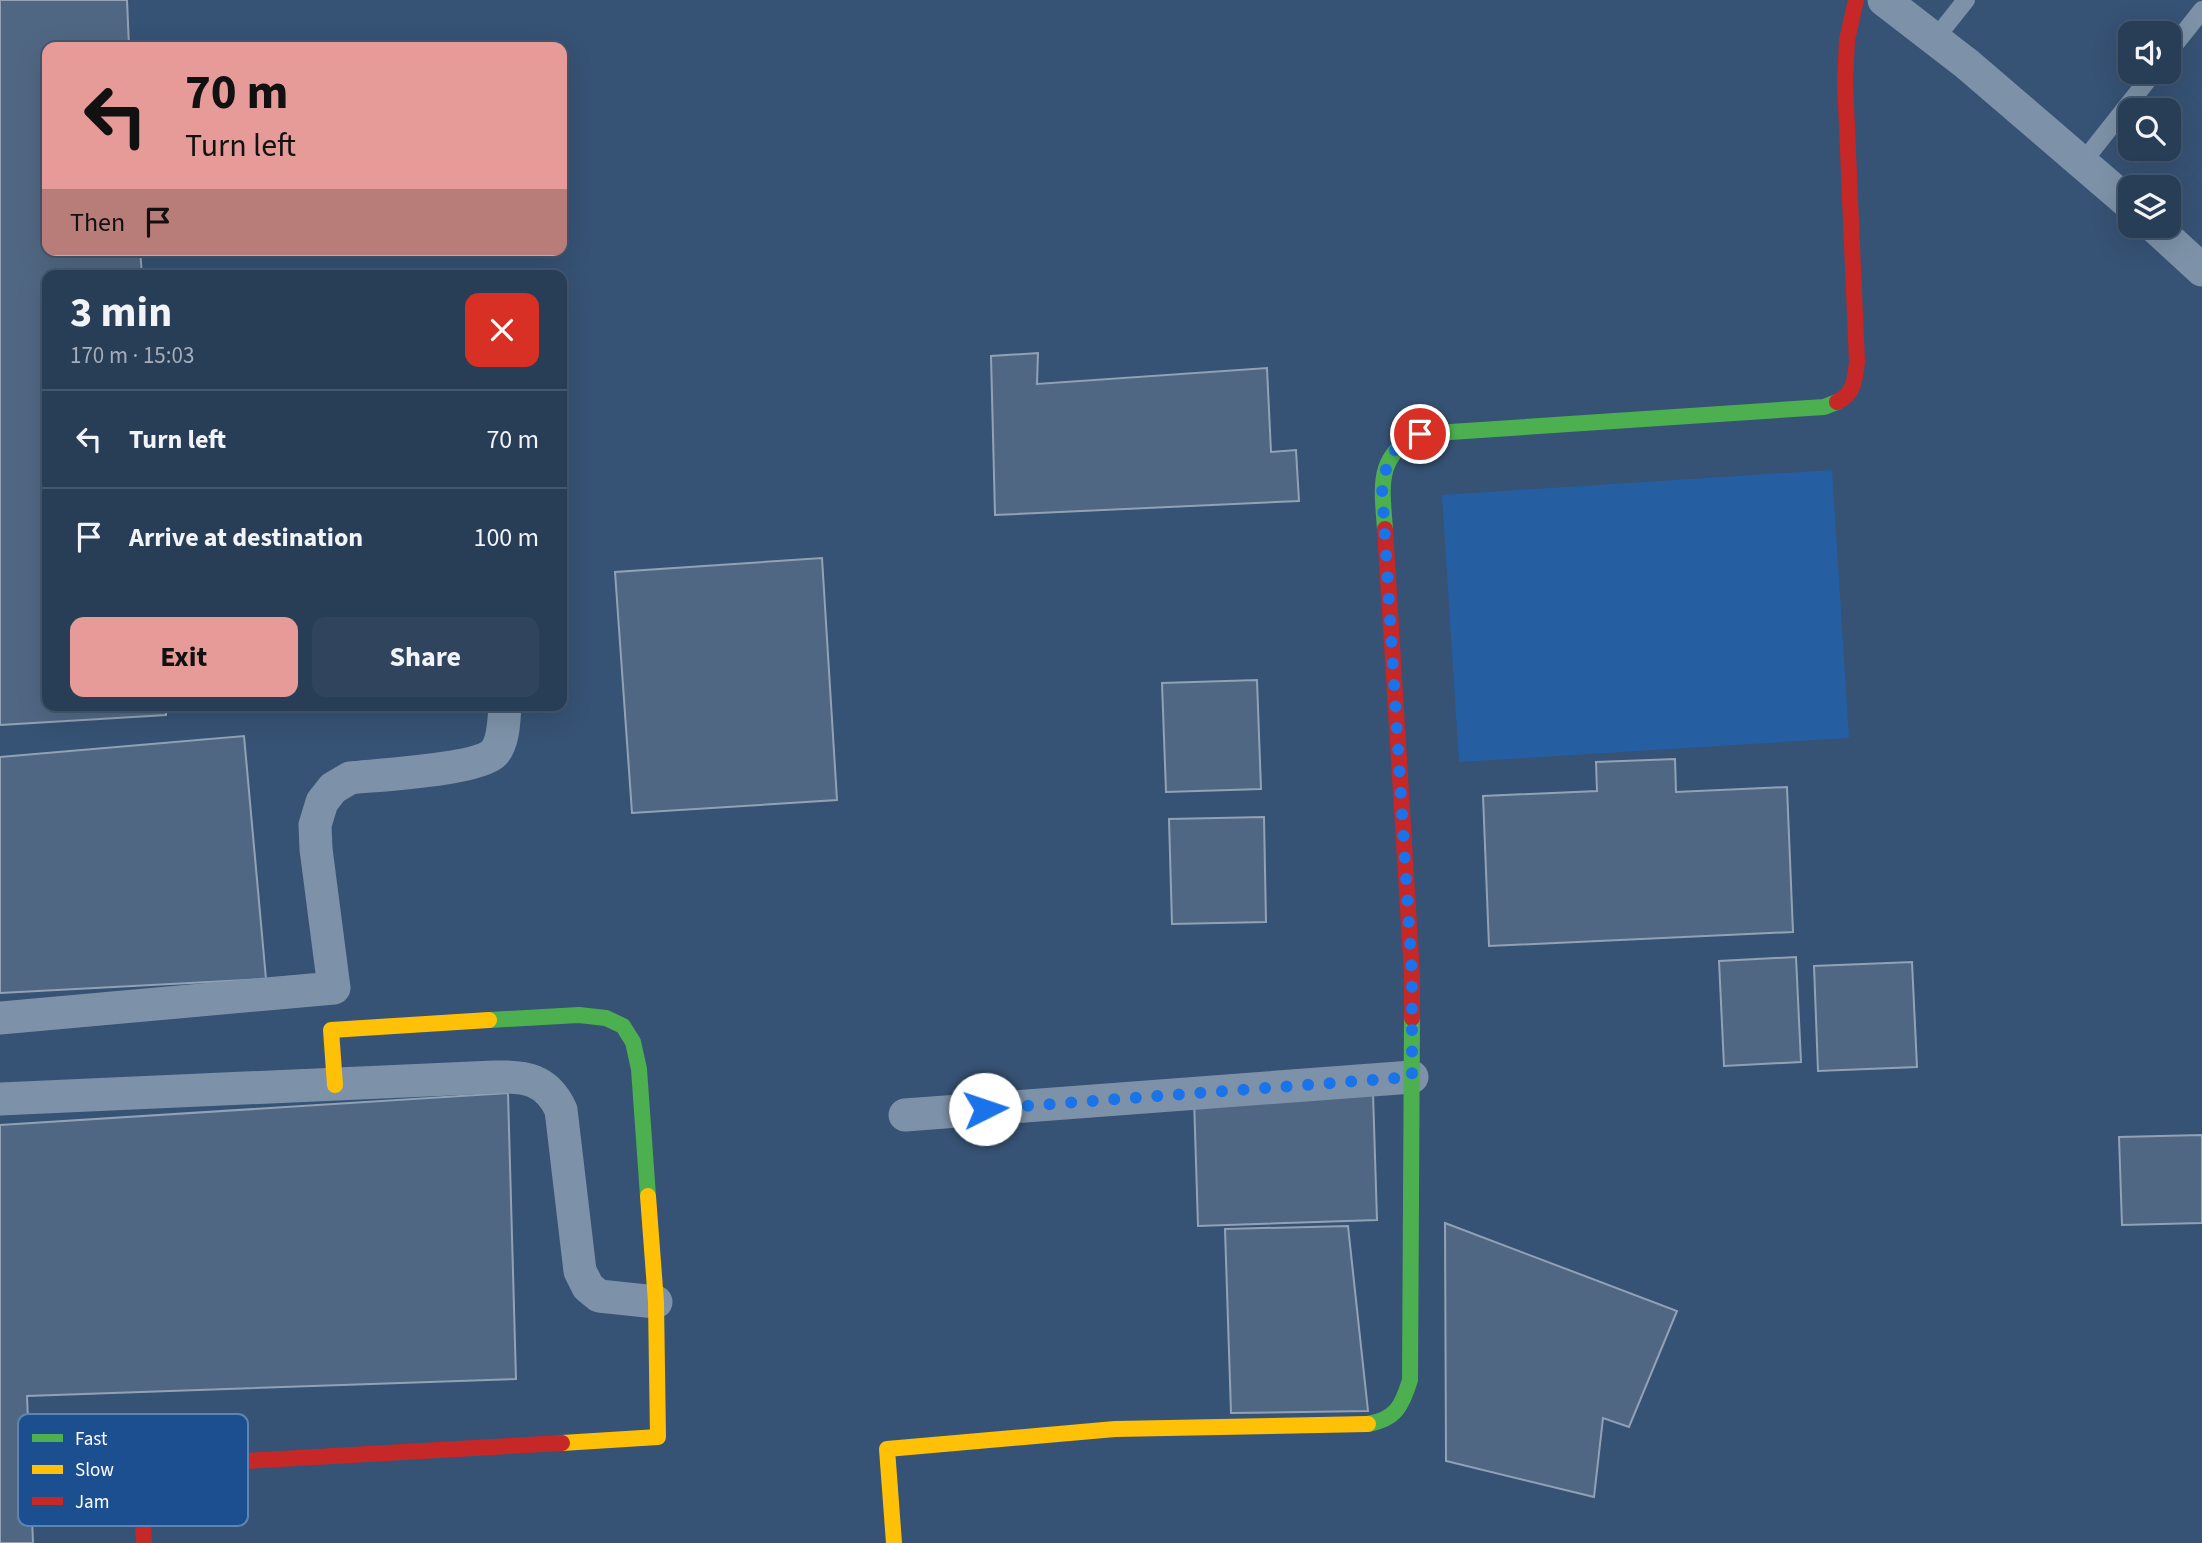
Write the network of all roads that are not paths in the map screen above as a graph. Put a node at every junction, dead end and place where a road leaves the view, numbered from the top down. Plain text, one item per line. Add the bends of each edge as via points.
1 (1856, 0) edge
2 (1884, 0) edge
3 (1966, 0) edge
4 (2202, 10) edge
5 (2181, 37) edge
6 (1935, 39) junction
7 (2145, 84) edge
8 (2082, 163) junction
9 (2118, 194) edge
10 (2167, 238) edge
11 (2202, 271) edge
12 (504, 711) edge
13 (0, 1017) edge
14 (1412, 1077) junction
15 (335, 1085) junction
16 (0, 1099) edge
17 (905, 1115) dead end
18 (656, 1302) junction
19 (248, 1461) edge
20 (894, 1543) edge

1 - 14 street via 1845,48 1845,81 1857,362 1854,388 1841,402 1824,407 1420,434 1403,442 1386,466 1382,488 1412,975
2 - 6 street
3 - 6 lane
4 - 5 lane
6 - 8 street
7 - 8 lane
8 - 9 street
10 - 11 street
12 - 13 street via 494,753 474,763 350,778 333,788 323,802 315,825 316,849 334,988
14 - 17 street
14 - 20 street via 1410,1380 1395,1415 1369,1423 1115,1429 887,1449
15 - 16 street
15 - 18 street via 514,1077 546,1088 561,1110 580,1271 588,1287 599,1296
15 - 18 street via 331,1030 579,1015 619,1022 631,1033 639,1069
18 - 19 street via 658,1437

